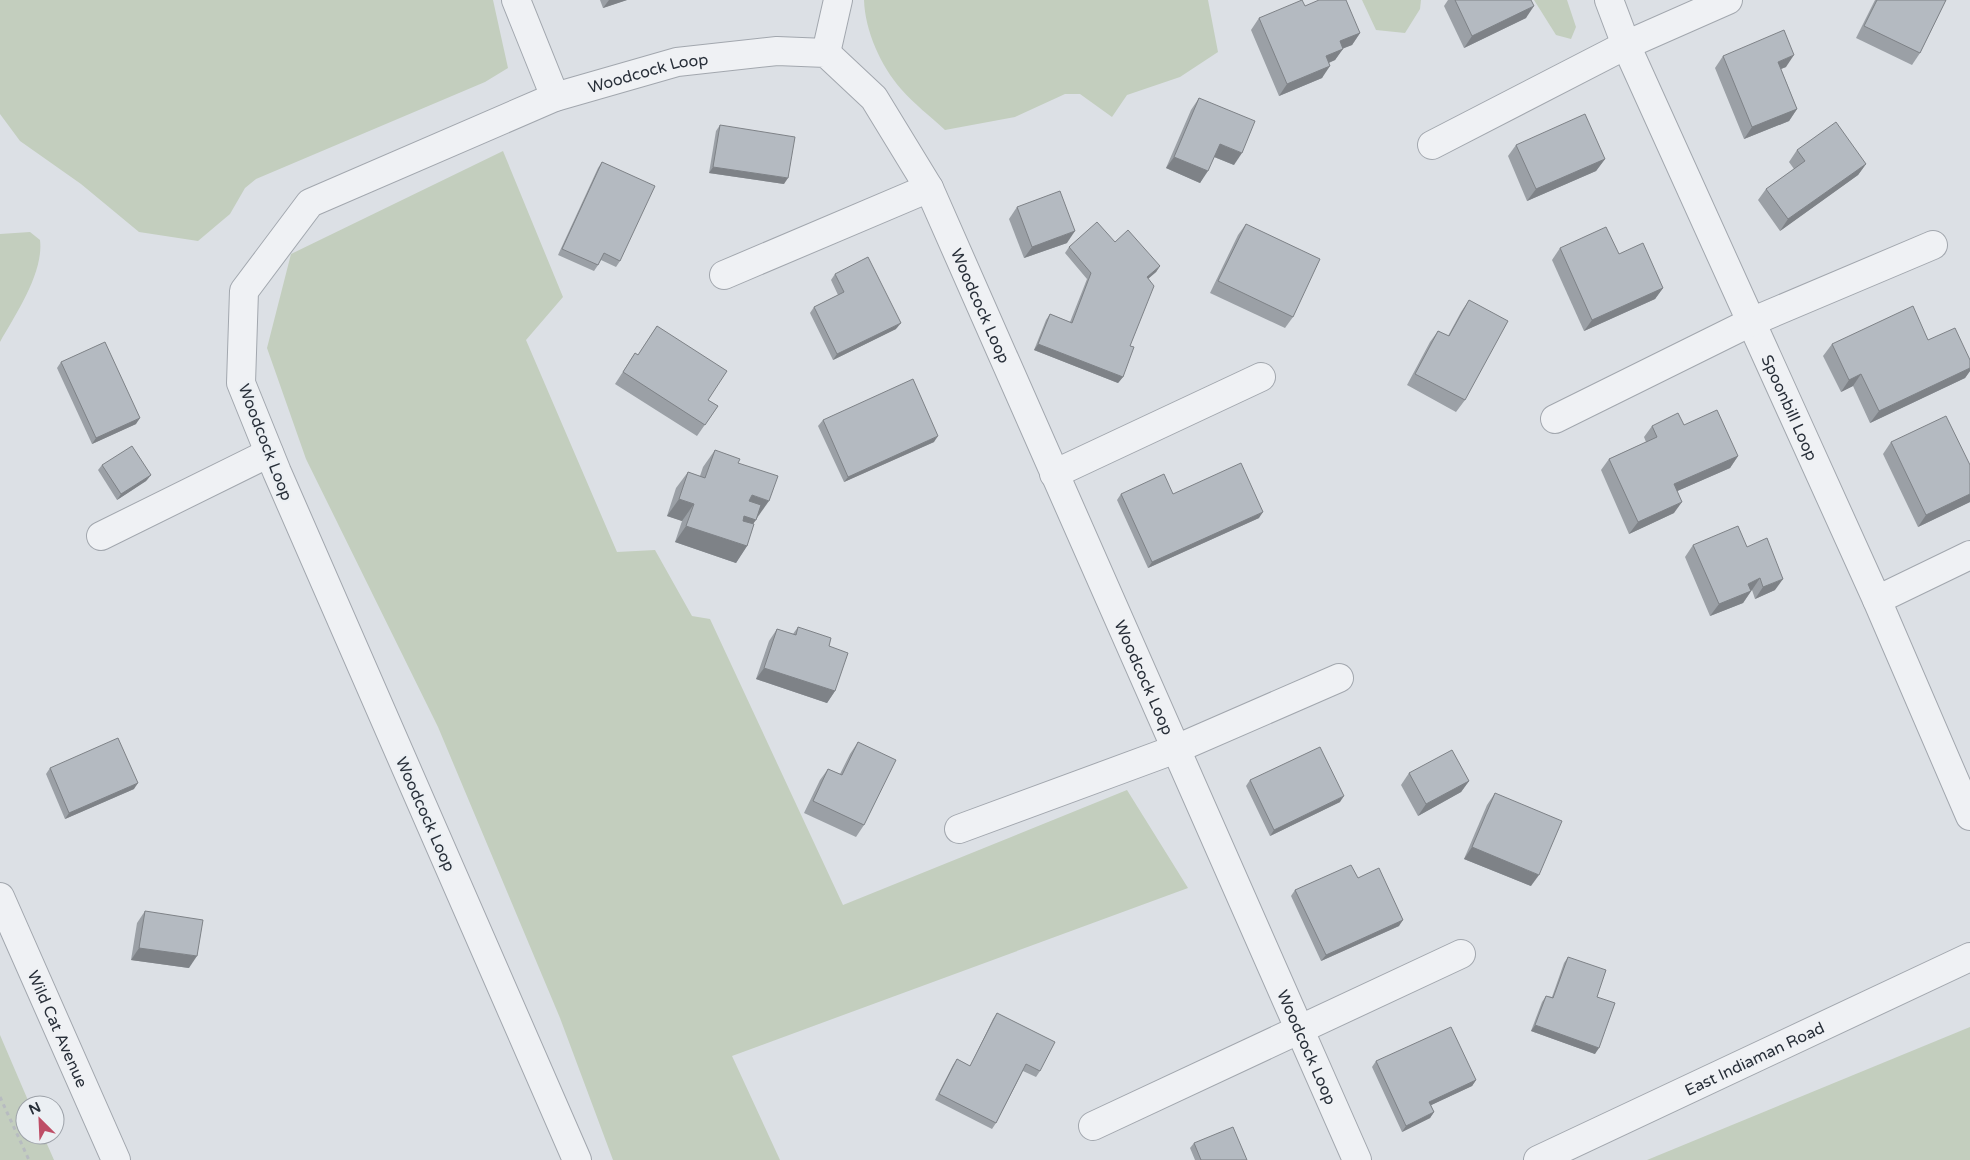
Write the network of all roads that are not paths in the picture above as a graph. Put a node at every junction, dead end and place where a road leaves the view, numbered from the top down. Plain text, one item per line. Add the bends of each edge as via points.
1 (516, 0) edge
2 (838, 0) edge
3 (1609, 0) edge
4 (1728, 0) edge
5 (1626, 45) junction
6 (826, 53) junction
7 (555, 97) junction
8 (1432, 145) dead end
9 (929, 188) junction
10 (1933, 244) dead end
11 (724, 275) dead end
12 (1751, 322) junction
13 (1261, 377) dead end
14 (1555, 419) dead end
15 (269, 453) junction
16 (1054, 474) junction
17 (100, 536) dead end
18 (1970, 555) edge
19 (1878, 600) junction
20 (1340, 678) dead end
21 (1176, 749) junction
22 (1970, 816) edge
23 (959, 829) dead end
24 (0, 897) edge
25 (1461, 954) dead end
26 (1970, 956) edge
27 (1300, 1030) junction
28 (1093, 1126) dead end
29 (116, 1160) edge
30 (577, 1160) edge
31 (1357, 1160) edge
32 (1538, 1160) edge

1 - 7 street
2 - 6 street
3 - 5 street, Spoonbill Loop
4 - 5 street
5 - 8 street
5 - 12 street, Spoonbill Loop
6 - 7 street, Woodcock Loop via 777,51 677,62
6 - 9 street, Woodcock Loop via 874,98
7 - 15 street, Woodcock Loop via 310,204 244,291 241,383
9 - 11 street
9 - 16 street, Woodcock Loop
10 - 12 street
12 - 14 street
12 - 19 street, Spoonbill Loop
13 - 16 street
15 - 17 street
15 - 30 street, Woodcock Loop
16 - 21 street, Woodcock Loop
18 - 19 street
19 - 22 street, Spoonbill Loop
20 - 21 street
21 - 23 street
21 - 27 street, Woodcock Loop
24 - 29 street, Wild Cat Avenue
25 - 27 street
26 - 32 street, East Indiaman Road
27 - 28 street
27 - 31 street, Woodcock Loop

